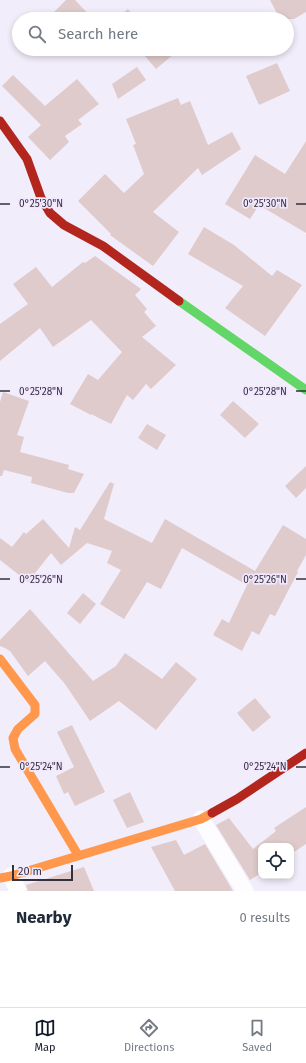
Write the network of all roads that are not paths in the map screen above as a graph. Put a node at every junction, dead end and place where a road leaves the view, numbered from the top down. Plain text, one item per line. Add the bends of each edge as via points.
1 (0, 121) edge
2 (306, 390) edge
3 (0, 659) edge
4 (306, 753) edge
5 (202, 819) junction
6 (78, 855) junction
7 (10, 882) edge
8 (245, 891) edge

1 - 2 street via 27,159 41,198 50,213 64,225 103,246
3 - 6 street via 35,705 35,714 18,729 13,738 15,749
4 - 5 street
5 - 6 street
5 - 8 street
6 - 7 street

